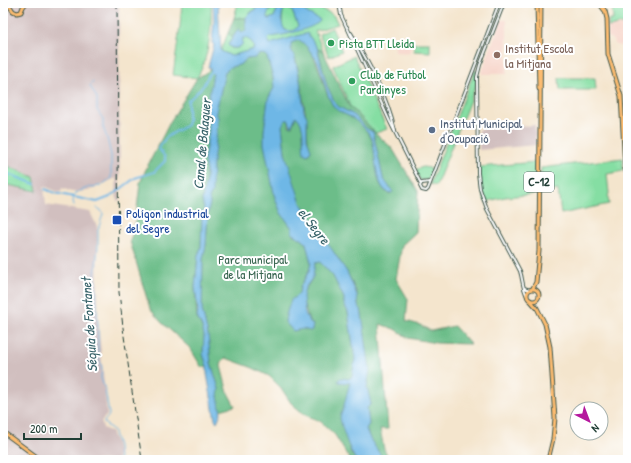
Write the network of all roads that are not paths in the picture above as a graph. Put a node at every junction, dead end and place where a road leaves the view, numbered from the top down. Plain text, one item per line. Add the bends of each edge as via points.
1 (7, 3) edge
2 (20, 3) edge
3 (26, 3) edge
4 (339, 3) edge
5 (499, 3) edge
6 (504, 3) edge
7 (537, 3) edge
8 (541, 3) edge
9 (599, 3) edge
10 (13, 4) edge
11 (23, 7) junction
12 (11, 8) junction
13 (352, 37) junction
14 (357, 50) junction
15 (362, 52) junction
16 (359, 55) junction
17 (475, 67) junction
18 (478, 68) junction
19 (539, 77) junction
20 (396, 134) junction
21 (628, 178) edge
22 (428, 183) junction
23 (421, 184) junction
24 (536, 282) junction
25 (523, 286) junction
26 (531, 289) junction
27 (538, 290) junction
28 (527, 296) junction
29 (530, 300) junction
30 (538, 300) junction
31 (537, 308) junction
32 (3, 432) edge
33 (41, 460) edge
34 (548, 460) edge

1 - 12 main road
2 - 11 main road
3 - 11 main road
4 - 13 street via 341,15
5 - 17 street
6 - 18 street
7 - 19 main road
8 - 19 main road
9 - 21 main road via 607,19 608,54 622,96
10 - 12 main road
11 - 12 main road via 17,14
13 - 14 street
13 - 15 street
14 - 15 street
14 - 16 street
15 - 16 street
15 - 20 street via 393,120
16 - 20 street
17 - 18 street
17 - 22 street
18 - 25 street via 480,189 487,209 520,271
19 - 24 main road, C-12 via 539,251
20 - 23 street
22 - 23 street
22 - 23 street via 428,189 424,191 420,188
24 - 26 main road
24 - 27 main road
25 - 26 street via 525,289
25 - 28 street
26 - 27 main road
26 - 28 main road
27 - 30 main road
28 - 29 main road
29 - 30 main road
29 - 31 main road
30 - 31 main road
31 - 34 main road via 548,336 554,404 554,431
32 - 33 main road

